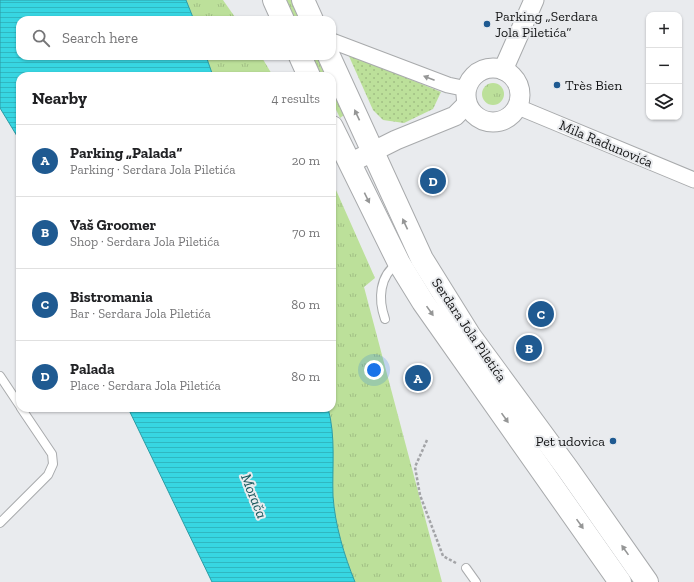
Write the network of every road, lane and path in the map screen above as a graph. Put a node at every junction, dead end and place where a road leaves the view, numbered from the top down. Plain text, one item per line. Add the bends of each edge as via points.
1 (274, 0) edge
2 (303, 0) edge
3 (534, 0) edge
4 (281, 16) edge
5 (310, 16) edge
6 (336, 42) edge
7 (302, 60) edge
8 (331, 60) edge
9 (503, 70) junction
10 (307, 72) edge
11 (467, 96) junction
12 (518, 107) junction
13 (336, 135) edge
14 (374, 151) junction
15 (350, 163) junction
16 (694, 180) edge
17 (399, 263) junction
18 (384, 319) dead end
19 (0, 376) edge
20 (16, 400) edge
21 (24, 412) edge
22 (427, 440) dead end
23 (2, 518) edge
24 (466, 568) joint
25 (476, 582) edge
26 (620, 582) edge
27 (647, 582) edge

1 - 4 main road
2 - 5 main road
3 - 9 street
11 -> 6 street via 448,85
7 - 10 main road
14 -> 8 main road, Serdara Jola Piletića
9 - 11 street via 492,68 481,71 472,78
9 - 12 street via 511,74 520,90
11 - 12 street via 475,115 488,122 497,122 509,117
11 - 14 street via 455,116
12 - 16 street, Mila Radunovića
13 - 15 main road, Serdara Jola Piletića
14 - 15 street
27 -> 14 main road, Serdara Jola Piletića via 470,336 442,292 422,259
15 -> 17 main road, Serdara Jola Piletića
17 - 18 lane via 389,271 382,285 381,307
17 -> 26 main road, Serdara Jola Piletića via 423,302
19 - 20 lane
21 - 23 lane via 52,454 53,464 48,475
22 - 24 path via 415,467 420,495 443,556
24 - 25 lane

